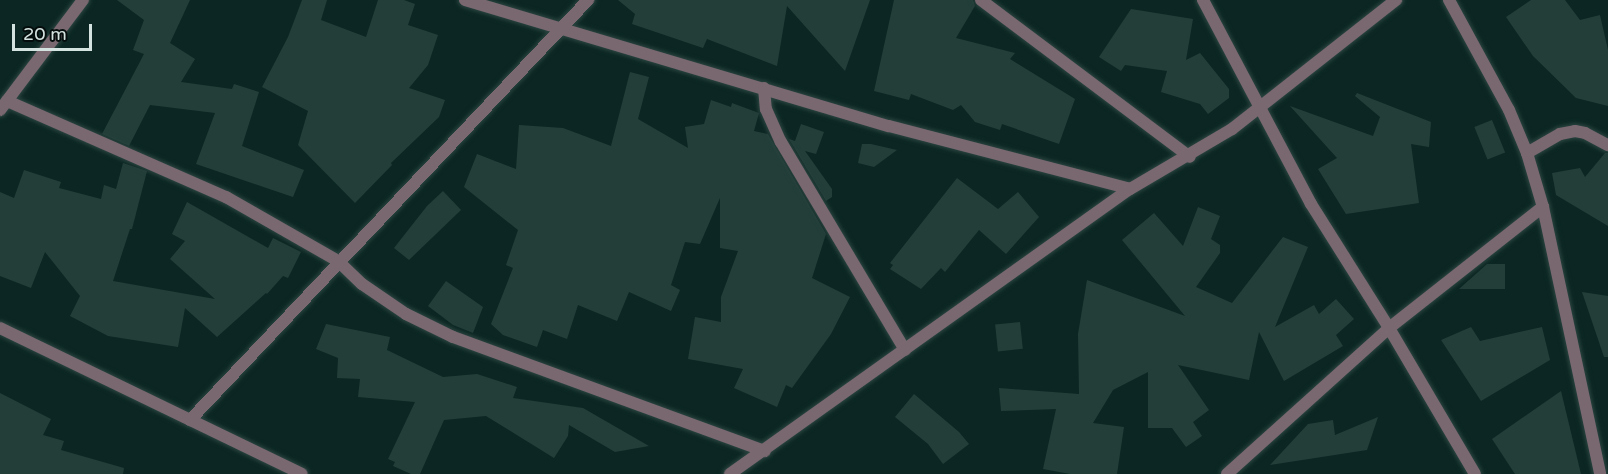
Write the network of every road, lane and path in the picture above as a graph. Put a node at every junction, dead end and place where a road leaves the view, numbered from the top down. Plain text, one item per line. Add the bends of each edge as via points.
1 (83, 0) edge
2 (465, 0) edge
3 (588, 0) edge
4 (981, 0) edge
5 (1203, 0) edge
6 (1396, 0) edge
7 (1449, 0) edge
8 (562, 27) junction
9 (764, 88) junction
10 (3, 106) edge
11 (1261, 108) junction
12 (1608, 145) edge
13 (1527, 153) junction
14 (1190, 157) junction
15 (1130, 189) junction
16 (1543, 207) junction
17 (338, 261) junction
18 (1389, 327) junction
19 (0, 328) edge
20 (905, 350) junction
21 (190, 420) junction
22 (765, 452) junction
23 (302, 474) edge
24 (730, 474) edge
25 (1227, 474) edge
26 (1475, 474) edge
27 (1600, 474) edge

1 - 10 street
2 - 8 street
3 - 8 street
4 - 14 street
5 - 11 street
6 - 11 street
7 - 13 street via 1509,110
8 - 9 street
8 - 17 street
9 - 15 street via 889,126
9 - 20 street via 766,108 781,142
10 - 17 street via 226,197
11 - 14 street
11 - 18 street via 1311,204
12 - 13 street via 1575,131 1560,134
13 - 16 street
14 - 15 street
15 - 20 street
16 - 18 street
16 - 27 street
17 - 21 street
17 - 22 street via 362,285 406,314 453,337
18 - 25 street
18 - 26 street
19 - 21 street
20 - 22 street
21 - 23 street
22 - 24 street

